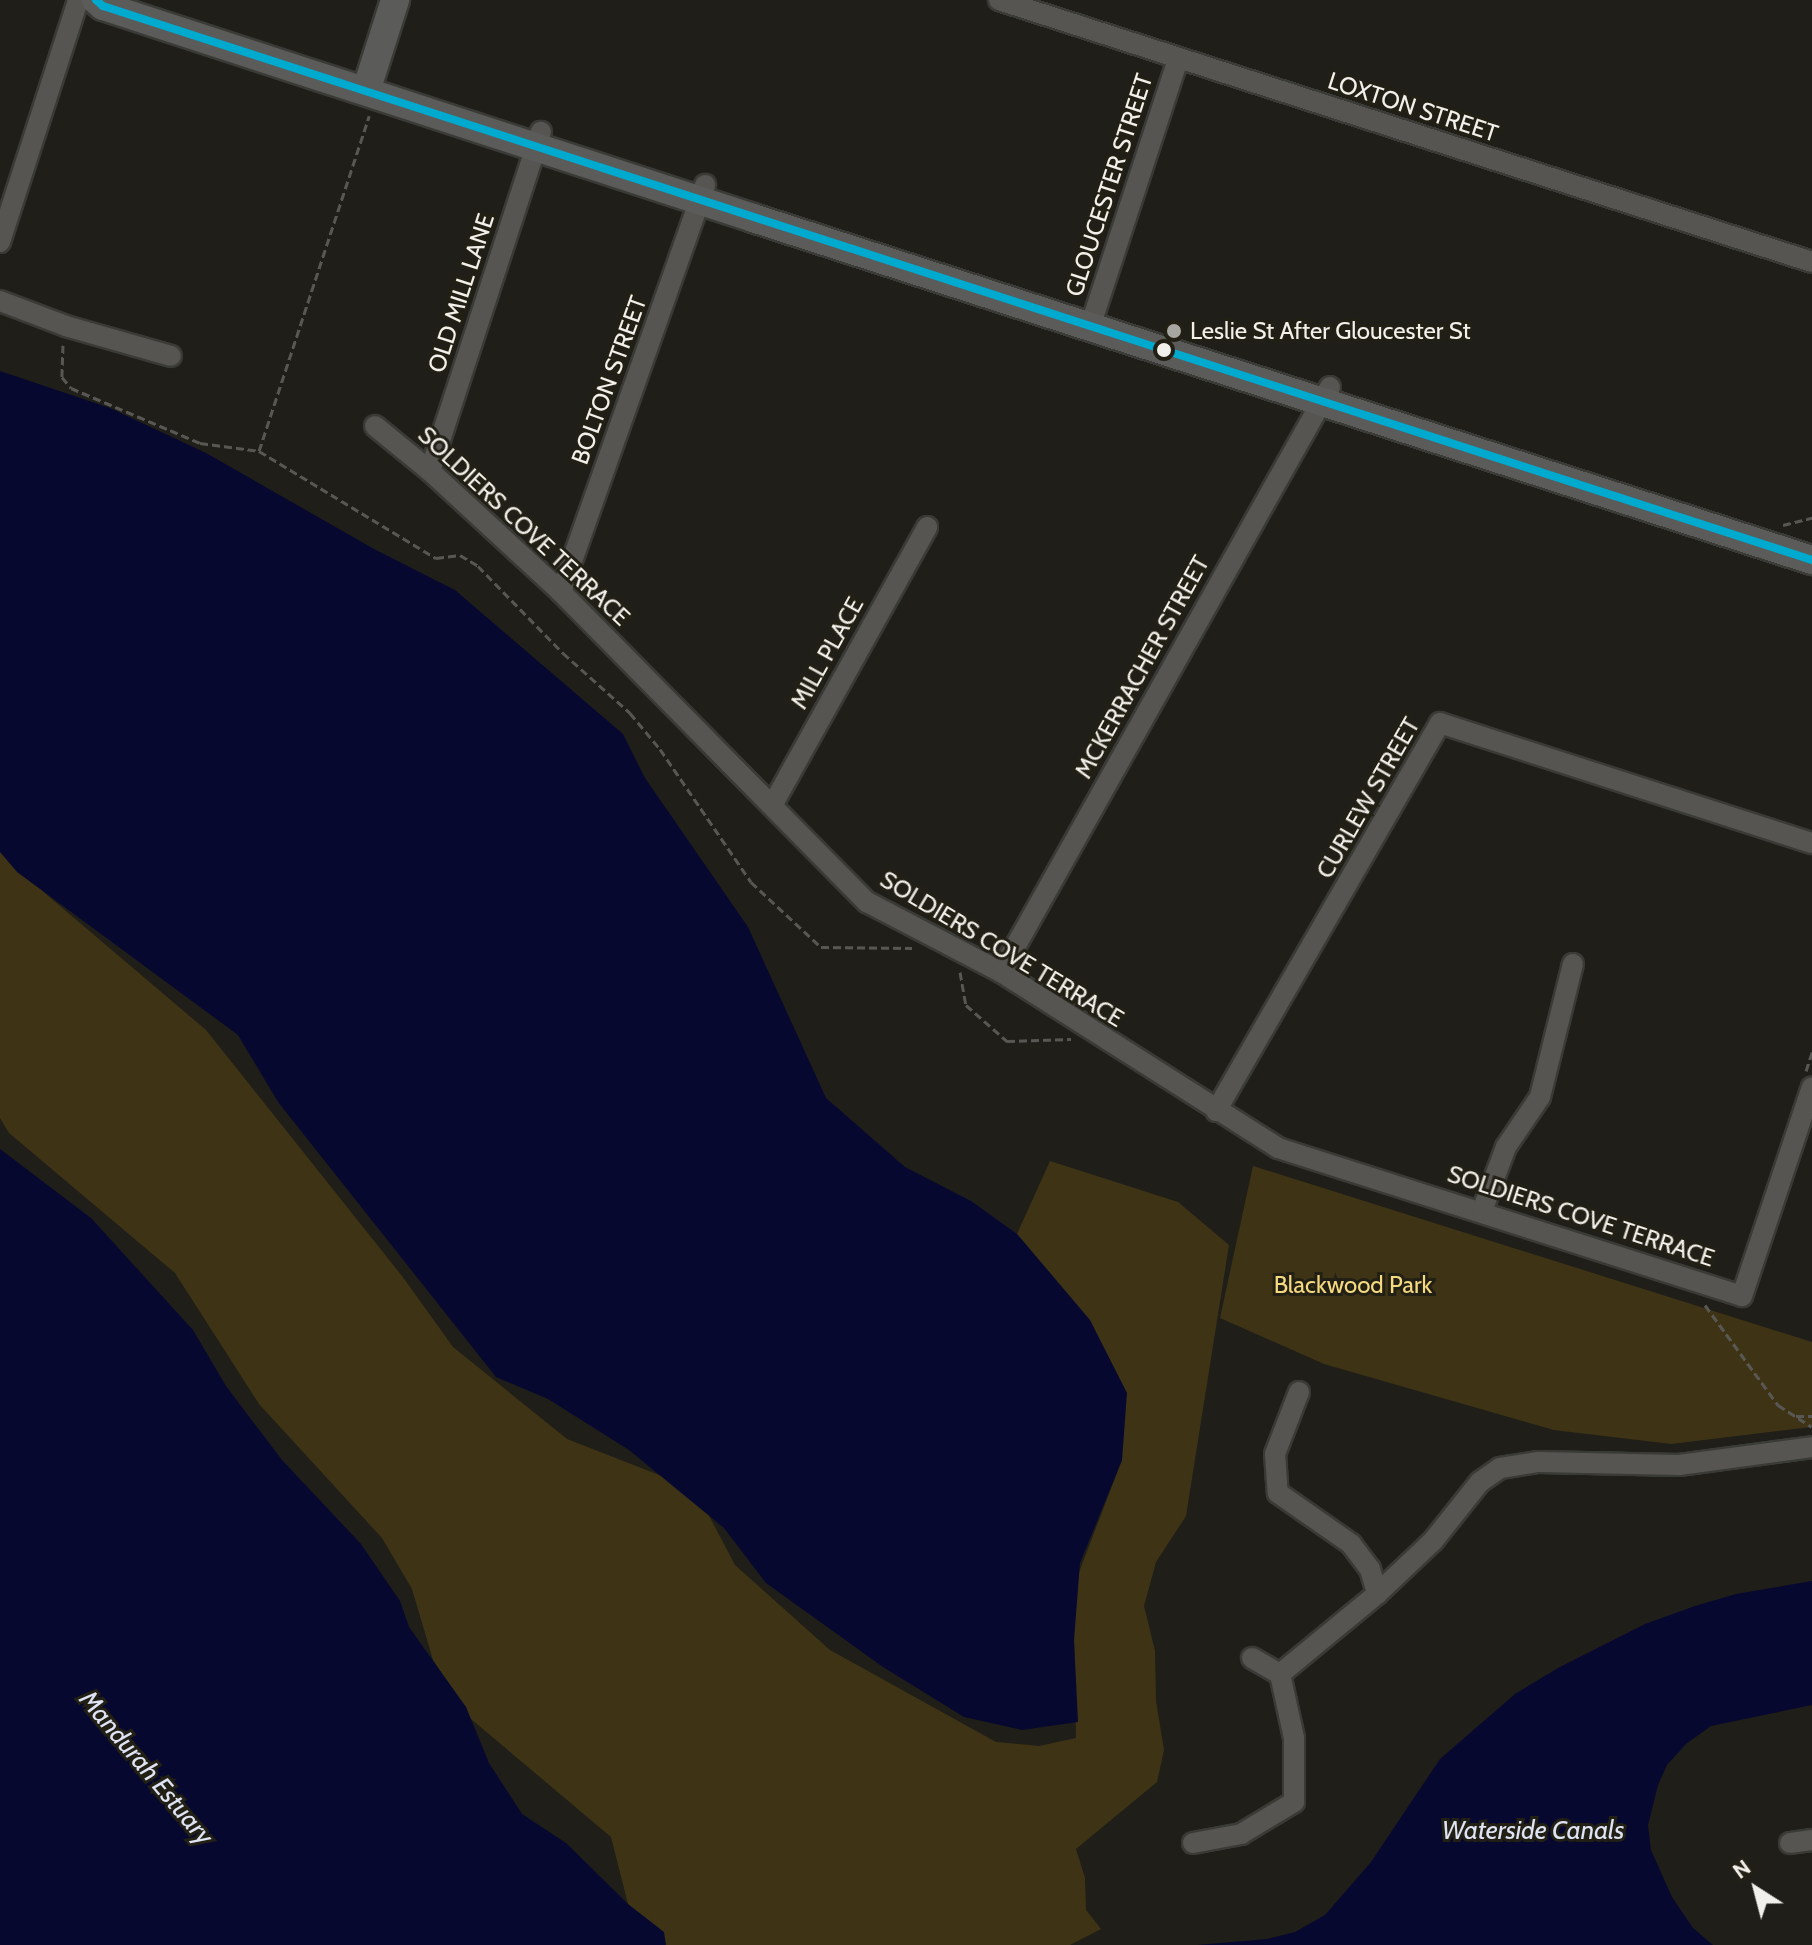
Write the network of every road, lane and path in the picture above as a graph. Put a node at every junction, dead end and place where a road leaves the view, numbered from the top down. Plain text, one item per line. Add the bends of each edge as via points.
1 (78, 0) edge
2 (96, 0) edge
3 (135, 0) edge
4 (395, 0) edge
5 (999, 0) edge
6 (1178, 59) junction
7 (370, 91) junction
8 (539, 140) junction
9 (702, 193) junction
10 (0, 242) edge
11 (1812, 262) edge
12 (0, 301) edge
13 (1092, 319) junction
14 (171, 356) dead end
15 (1327, 395) junction
16 (375, 426) dead end
17 (259, 451) dead end
18 (430, 471) junction
19 (1812, 518) edge
20 (1779, 526) dead end
21 (927, 527) dead end
22 (1812, 545) edge
23 (1812, 560) edge
24 (561, 592) junction
25 (773, 804) junction
26 (1812, 843) edge
27 (1573, 964) dead end
28 (1001, 972) junction
29 (1812, 1087) edge
30 (1216, 1111) junction
31 (1482, 1211) junction
32 (1703, 1301) dead end
33 (1299, 1392) dead end
34 (1795, 1416) junction
35 (1812, 1416) edge
36 (1812, 1427) edge
37 (1812, 1447) edge
38 (1377, 1594) junction
39 (1252, 1658) dead end
40 (1280, 1674) junction
41 (1812, 1840) edge
42 (1193, 1843) dead end
43 (1790, 1843) dead end

1 - 10 street
2 - 7 street
3 - 7 street
4 - 7 street
5 - 6 street, LOXTON STREET
6 - 11 street, LOXTON STREET
6 - 13 street, GLOUCESTER STREET
7 - 8 street
7 - 17 path
8 - 9 street
8 - 18 street, OLD MILL LANE
9 - 13 street
9 - 24 street, BOLTON STREET
12 - 14 street
13 - 15 street
15 - 22 street
15 - 23 street
15 - 28 street, MCKERRACHER STREET
16 - 18 street, SOLDIERS COVE TERRACE
18 - 24 street, SOLDIERS COVE TERRACE
19 - 20 path
21 - 25 street, MILL PLACE
24 - 25 street, SOLDIERS COVE TERRACE
25 - 28 street, SOLDIERS COVE TERRACE via 867,902
26 - 30 street, CURLEW STREET via 1440,723
27 - 31 street via 1540,1097 1506,1147
28 - 30 street, SOLDIERS COVE TERRACE
29 - 31 street, SOLDIERS COVE TERRACE via 1742,1296
30 - 31 street, SOLDIERS COVE TERRACE via 1278,1148
32 - 34 path via 1778,1405
33 - 38 street via 1275,1454 1278,1493 1351,1544 1370,1569
34 - 35 path
34 - 36 path
37 - 38 street via 1679,1465 1539,1462 1500,1468 1480,1482 1433,1541
38 - 40 street
39 - 40 street
40 - 42 street via 1294,1738 1294,1802 1241,1834
41 - 43 street

